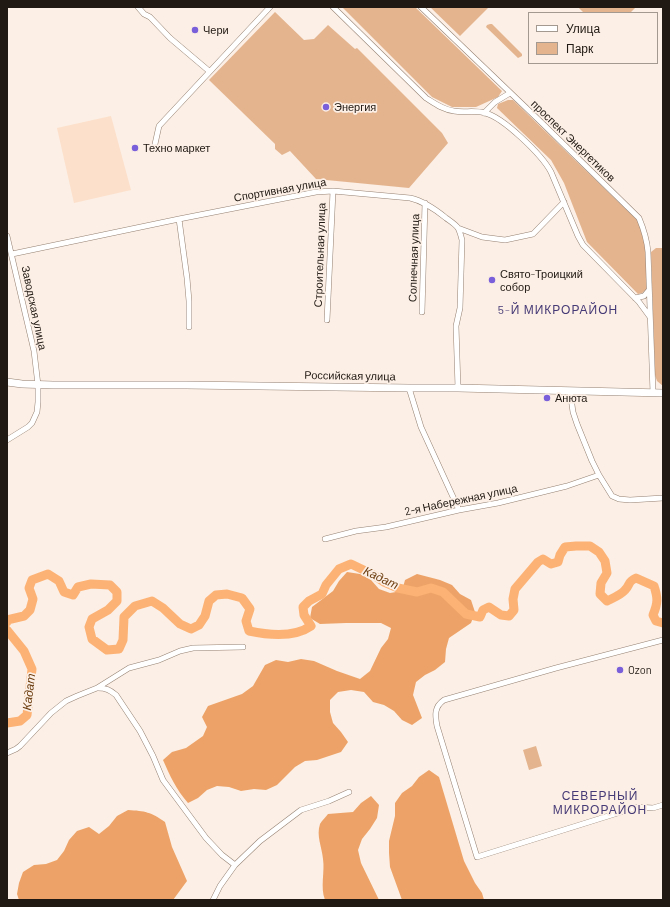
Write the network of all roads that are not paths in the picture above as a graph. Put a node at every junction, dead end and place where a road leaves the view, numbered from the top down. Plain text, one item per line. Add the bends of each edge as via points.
1 (138, 7) edge
2 (270, 7) edge
3 (333, 7) edge
4 (421, 7) edge
5 (209, 71) junction
6 (510, 93) junction
7 (484, 113) junction
8 (155, 144) dead end
9 (333, 191) junction
10 (564, 202) junction
11 (425, 203) junction
12 (179, 218) junction
13 (458, 228) junction
14 (7, 236) edge
15 (12, 254) junction
16 (649, 290) junction
17 (635, 298) junction
18 (422, 312) dead end
19 (650, 318) junction
20 (328, 320) dead end
21 (189, 327) dead end
22 (7, 382) edge
23 (38, 385) junction
24 (409, 388) junction
25 (458, 388) junction
26 (570, 391) junction
27 (652, 392) junction
28 (663, 393) edge
29 (7, 440) edge
30 (599, 475) junction
31 (663, 498) edge
32 (459, 510) junction
33 (325, 539) dead end
34 (663, 640) edge
35 (244, 647) dead end
36 (96, 688) junction
37 (7, 753) edge
38 (349, 792) dead end
39 (663, 805) edge
40 (235, 865) junction
41 (213, 900) edge

1 - 5 street
2 - 5 street
3 - 7 street via 426,98 440,107 453,111
4 - 6 street, проспект Энергетиков
5 - 8 street via 159,126
6 - 7 street via 495,102
6 - 16 street, проспект Энергетиков via 639,218 647,239
7 - 10 street via 511,129 547,164
9 - 11 street, Спортивная улица via 410,198
9 - 12 street, Спортивная улица
9 - 20 street, Строительная улица
10 - 13 street, Спортивная улица via 533,234 504,240 482,237
10 - 17 street via 583,245
11 - 13 street, Спортивная улица
11 - 18 street, Солнечная улица
12 - 15 street, Спортивная улица
12 - 21 street via 187,278
13 - 25 street via 462,240 460,308 456,326
14 - 15 street, Заводская улица
15 - 23 street, Заводская улица via 34,351
16 - 17 street via 644,296
16 - 19 street, проспект Энергетиков
17 - 19 street
19 - 27 street, проспект Энергетиков
22 - 23 street, Российская улица
23 - 24 street, Российская улица
23 - 29 street via 38,402 34,418 28,427
24 - 25 street, Российская улица
24 - 32 street via 421,427
25 - 26 street, Российская улица
26 - 27 street, Российская улица
26 - 30 street via 577,424
27 - 28 street, Российская улица
30 - 31 street via 612,496 620,499
30 - 32 street, 2-я Набережная улица via 534,495
32 - 33 street, 2-я Набережная улица
34 - 39 street via 444,700 436,709 436,717 477,858 637,807 653,808
35 - 36 street via 193,648 180,651 129,668
36 - 37 street via 59,707 20,746
36 - 40 street via 106,688 116,695 140,731 163,780 206,838
38 - 40 street via 301,810 260,841
40 - 41 street

